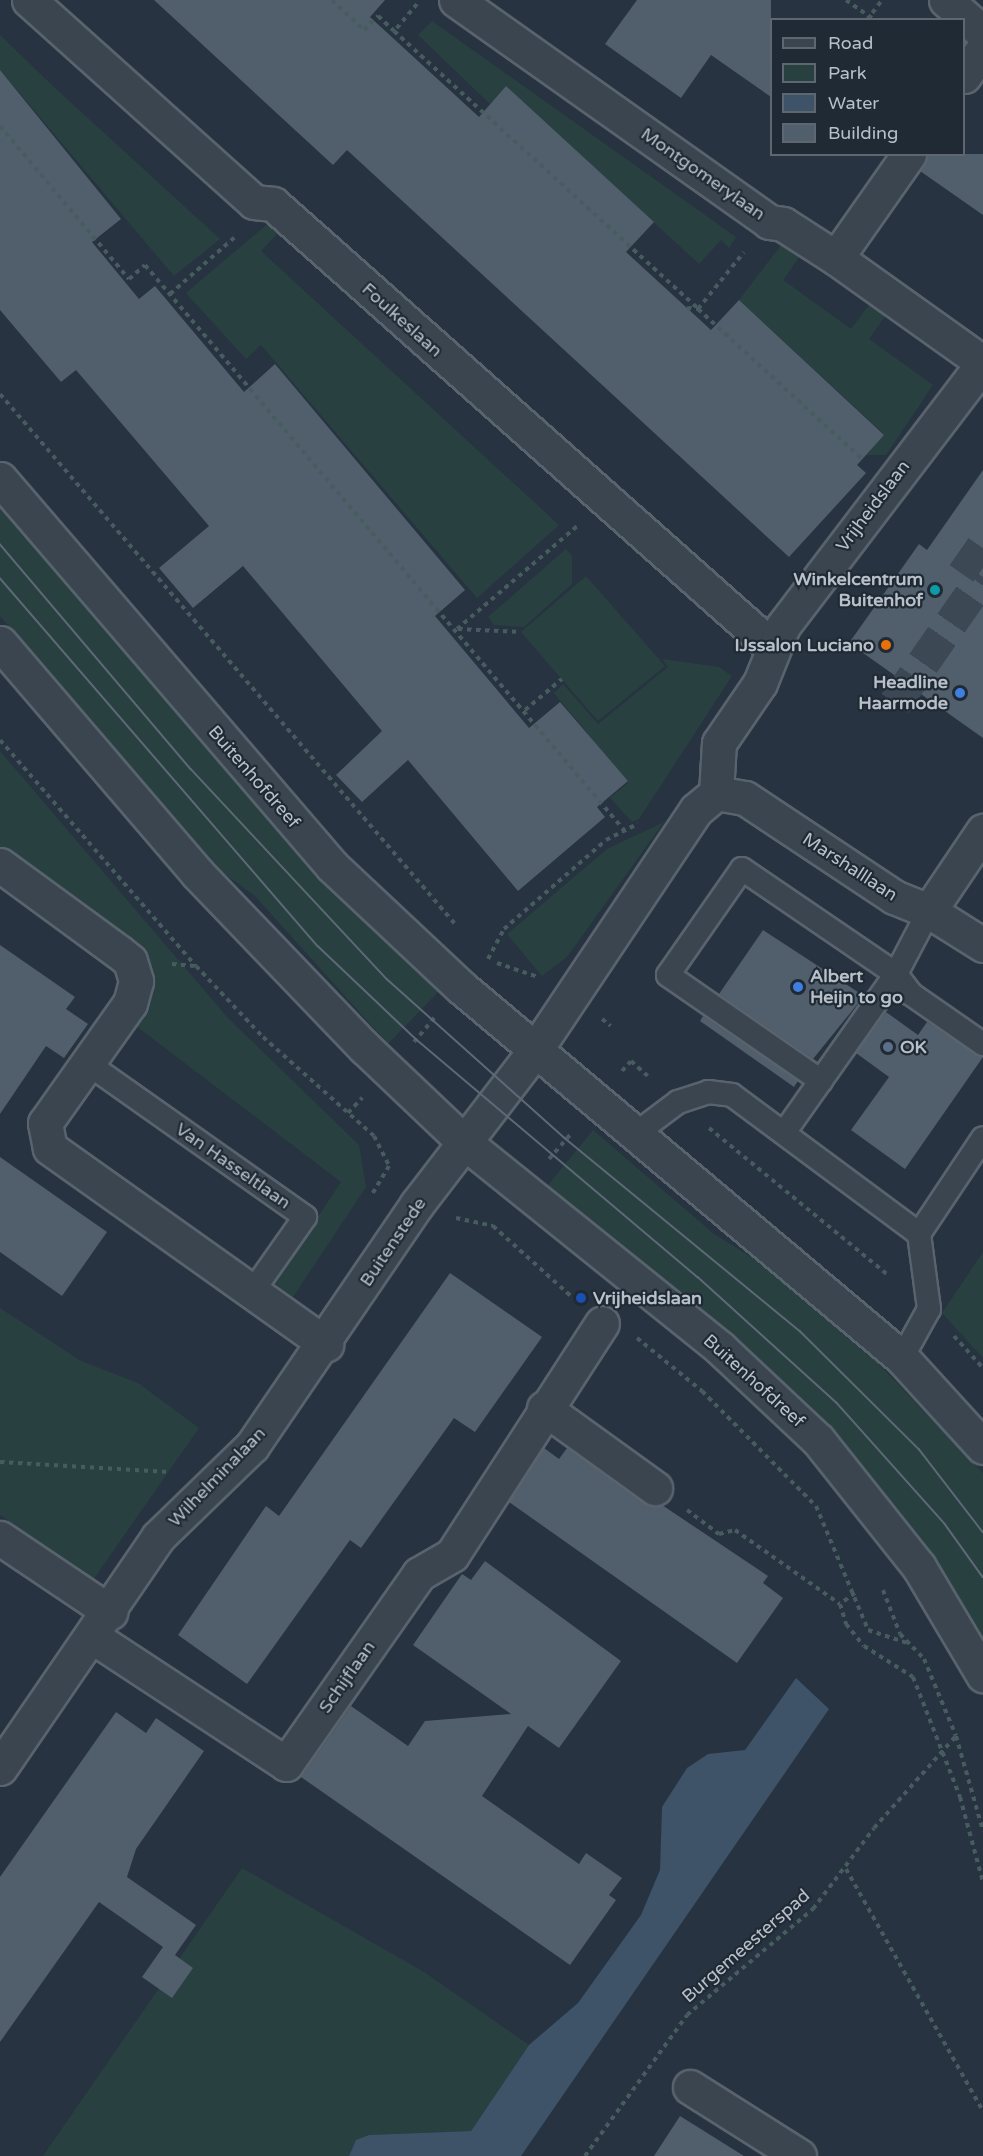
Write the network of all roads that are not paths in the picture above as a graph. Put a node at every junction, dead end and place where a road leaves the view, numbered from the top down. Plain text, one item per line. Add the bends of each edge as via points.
1 (29, 0) edge
2 (456, 0) edge
3 (946, 0) edge
4 (983, 33) edge
5 (983, 49) edge
6 (965, 73) edge
7 (908, 156) edge
8 (836, 258) junction
9 (983, 363) edge
10 (0, 479) edge
11 (0, 643) edge
12 (772, 647) junction
13 (716, 793) junction
14 (983, 831) edge
15 (0, 865) edge
16 (928, 911) junction
17 (983, 945) edge
18 (896, 974) junction
19 (983, 1044) edge
20 (536, 1049) junction
21 (87, 1064) junction
22 (821, 1081) junction
23 (786, 1130) junction
24 (638, 1132) junction
25 (983, 1138) edge
26 (464, 1143) junction
27 (919, 1234) junction
28 (253, 1291) junction
29 (602, 1323) road end
30 (326, 1344) junction
31 (902, 1358) junction
32 (544, 1408) junction
33 (983, 1447) edge
34 (655, 1488) road end
35 (0, 1538) edge
36 (101, 1625) junction
37 (983, 1675) edge
38 (0, 1768) edge
39 (690, 2087) dead end
40 (799, 2156) edge

1 - 12 street, Foulkeslaan via 254,202 273,204
2 - 8 street, Montgomerylaan via 770,222 783,224
3 - 4 street
5 - 6 street
7 - 8 street
8 - 9 street, Montgomerylaan
9 - 12 street, Vrijheidslaan via 889,484
10 - 20 street, Buitenhofdreef via 332,866 462,988
11 - 26 street, Buitenhofdreef via 197,873
12 - 13 street, Vrijheidslaan via 760,683 719,743
13 - 16 street, Marshalllaan via 745,798 894,897
13 - 20 street via 696,810
14 - 16 street
15 - 21 street via 119,952 134,971 130,1003
16 - 17 street, Marshalllaan
16 - 18 lane
18 - 19 lane via 911,994
18 - 22 lane
18 - 22 lane via 742,870 668,975
20 - 24 street, Buitenhofdreef
20 - 26 street
21 - 28 street via 45,1123 50,1148
21 - 28 lane, Van Hasseltlaan via 305,1217
22 - 23 lane
23 - 24 lane via 732,1095 708,1092 678,1102
23 - 27 lane
24 - 31 street, Buitenhofdreef
25 - 27 lane
26 - 30 street, Buitenstede via 425,1194
26 - 37 street, Buitenhofdreef via 720,1348 818,1440 919,1567
27 - 31 lane via 929,1309
28 - 30 street
29 - 32 street, Schijflaan
30 - 36 street, Wilhelminalaan via 252,1446 158,1537
31 - 33 street, Buitenhofdreef
32 - 34 street
32 - 36 street, Schijflaan via 452,1555 419,1574 286,1764
35 - 36 street
36 - 38 street, Wilhelminalaan
39 - 40 street

